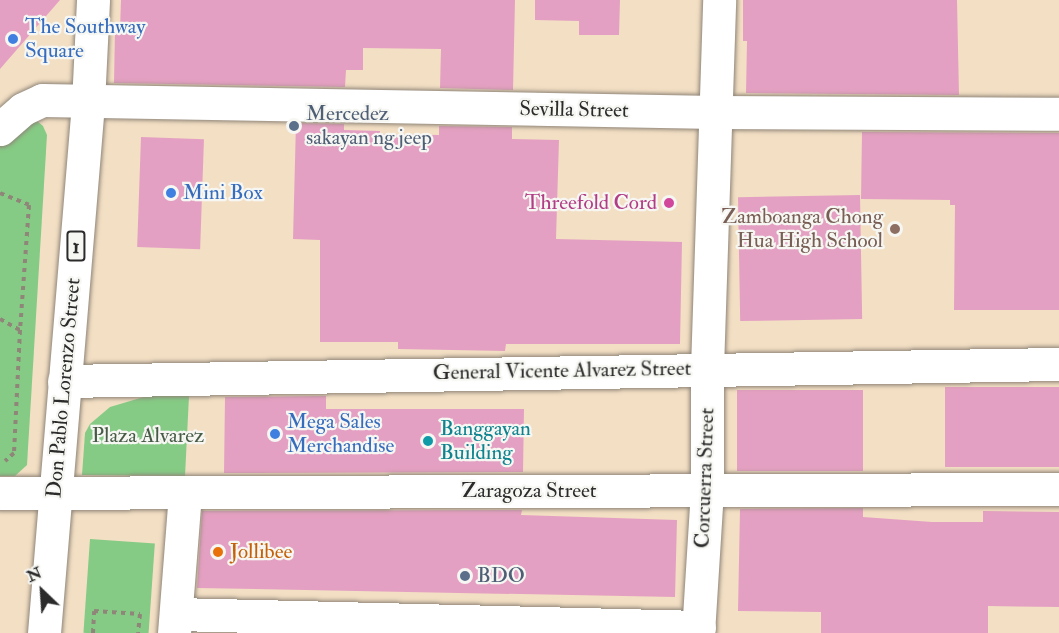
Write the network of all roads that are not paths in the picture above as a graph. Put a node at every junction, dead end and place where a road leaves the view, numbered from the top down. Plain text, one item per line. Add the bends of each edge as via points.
1 (93, 0) edge
2 (718, 0) edge
3 (88, 103) junction
4 (716, 112) junction
5 (1059, 114) edge
6 (0, 129) edge
7 (1059, 364) edge
8 (707, 368) junction
9 (64, 381) junction
10 (1059, 489) edge
11 (707, 490) junction
12 (55, 492) junction
13 (185, 492) junction
14 (0, 493) edge
15 (175, 623) edge
16 (698, 630) edge
17 (44, 633) edge

1 - 3 street, Don Pablo Lorenzo Street / 1
2 - 4 street, Corcuerra Street
3 - 4 street, Sevilla Street
3 - 6 street, Sevilla Street via 42,100 23,109
3 - 9 street, Don Pablo Lorenzo Street / 1
4 - 5 street, Sevilla Street
4 - 8 street, Corcuerra Street
7 - 8 street, General Vicente Alvarez Street
8 - 9 street, General Vicente Alvarez Street
8 - 11 street, Corcuerra Street
9 - 12 street, Don Pablo Lorenzo Street / 1
10 - 11 street, Zaragoza Street
11 - 13 street, Zaragoza Street
11 - 16 street, Corcuerra Street
12 - 13 street, Zaragoza Street
12 - 14 street, Zaragoza Street
12 - 17 street, Don Pablo Lorenzo Street / 1
13 - 15 street
15 - 16 street

